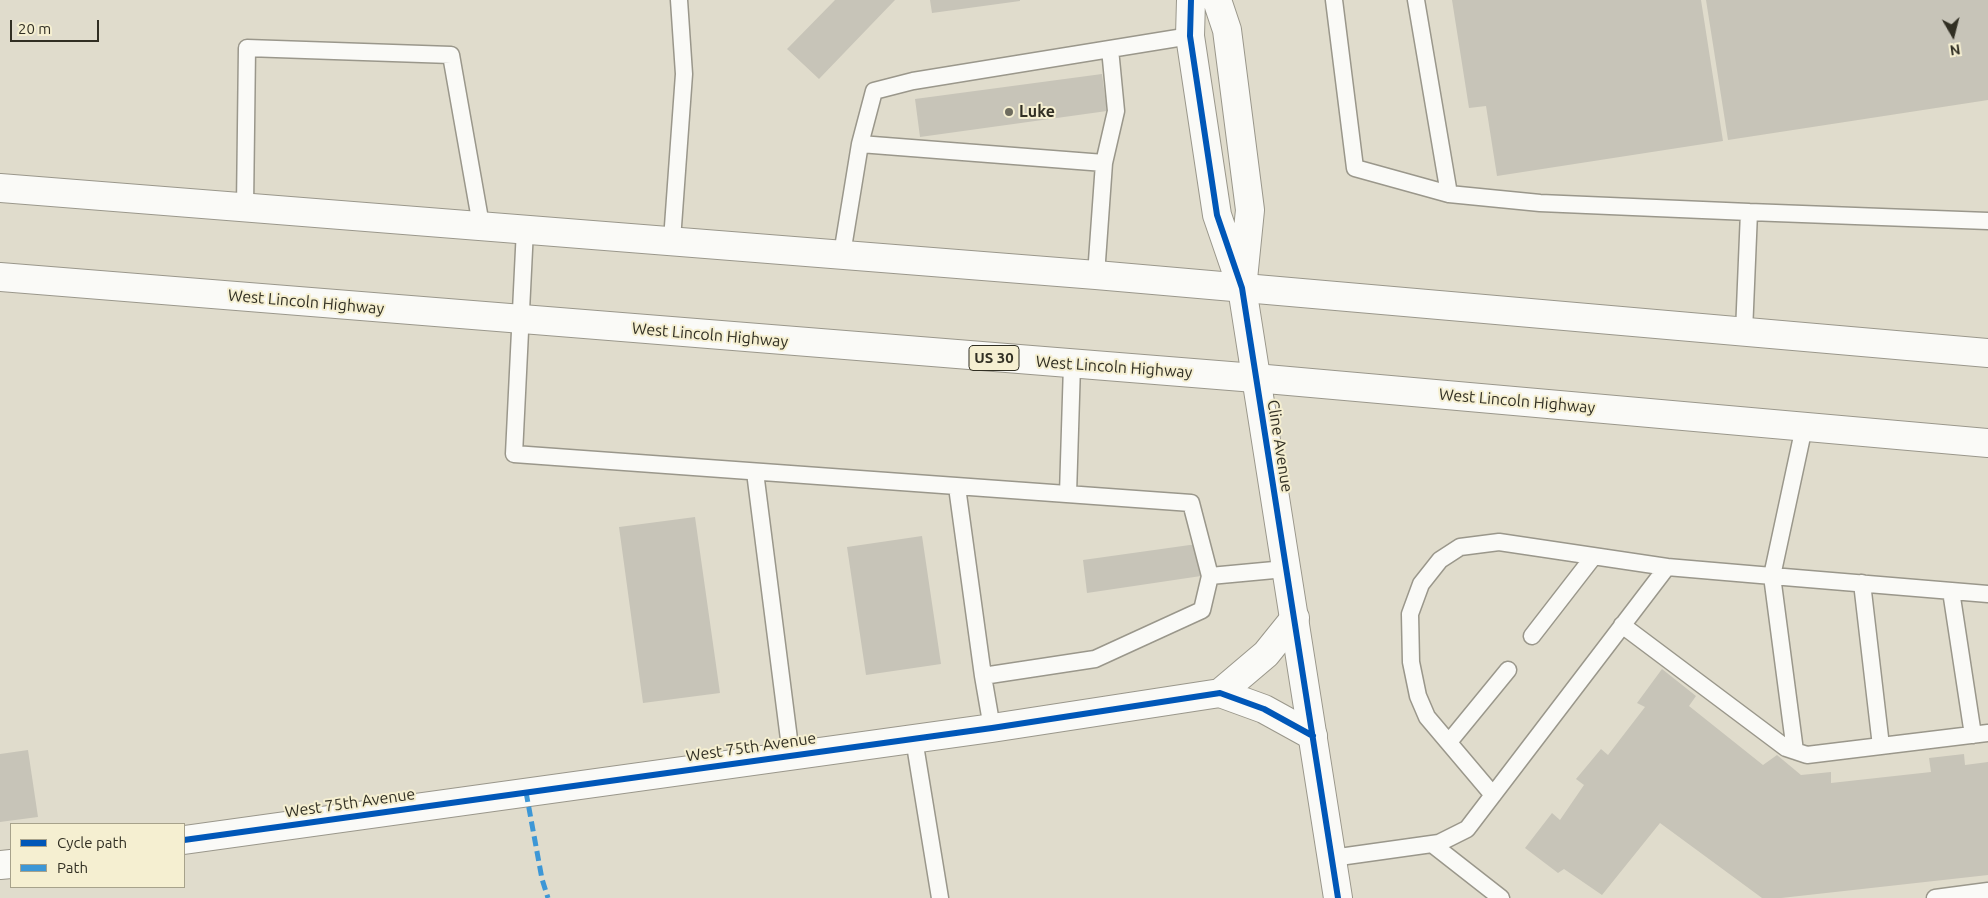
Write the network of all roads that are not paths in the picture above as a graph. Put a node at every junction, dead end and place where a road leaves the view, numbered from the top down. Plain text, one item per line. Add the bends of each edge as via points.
1 (679, 0) edge
2 (1191, 0) edge
3 (1217, 0) edge
4 (1334, 0) edge
5 (1416, 0) edge
6 (1190, 36) junction
7 (1110, 49) junction
8 (860, 144) junction
9 (1104, 163) junction
10 (0, 188) edge
11 (1449, 194) junction
12 (245, 207) junction
13 (1749, 212) junction
14 (1988, 221) edge
15 (481, 225) junction
16 (525, 229) junction
17 (672, 240) junction
18 (842, 254) junction
19 (1096, 275) junction
20 (0, 277) edge
21 (1242, 288) junction
22 (521, 320) junction
23 (1744, 332) junction
24 (1988, 353) edge
25 (1072, 364) junction
26 (1255, 378) junction
27 (1804, 427) junction
28 (1988, 443) edge
29 (755, 472) junction
30 (957, 486) junction
31 (1068, 494) junction
32 (1594, 556) junction
33 (1667, 566) junction
34 (1285, 569) junction
35 (1210, 576) junction
36 (1772, 576) junction
37 (1862, 584) junction
38 (1950, 590) junction
39 (1988, 594) edge
40 (1295, 618) junction
41 (1622, 625) junction
42 (1532, 636) dead end
43 (1508, 670) dead end
44 (983, 676) junction
45 (1220, 693) junction
46 (992, 728) junction
47 (1980, 734) edge
48 (1313, 736) junction
49 (914, 739) junction
50 (1449, 742) junction
51 (1881, 746) junction
52 (1795, 751) junction
53 (791, 755) junction
54 (1493, 795) junction
55 (185, 840) edge
56 (1432, 844) junction
57 (1332, 858) junction
58 (1988, 891) edge
59 (940, 898) edge
60 (1338, 898) edge
61 (1501, 898) edge
62 (1935, 898) edge

1 - 17 lane via 684,74
2 - 6 main road, Cline Avenue
3 - 21 main road, Cline Avenue via 1227,30 1250,210
4 - 11 lane via 1355,168
5 - 11 lane
6 - 7 lane
6 - 21 main road, Cline Avenue via 1217,215
7 - 8 lane via 913,81 874,91
7 - 9 lane via 1116,111
8 - 9 lane
8 - 18 lane
9 - 19 lane
10 - 12 main road
11 - 13 lane via 1540,203
12 - 15 main road
12 - 15 lane via 248,48 452,55
13 - 14 lane
13 - 23 lane
15 - 16 main road
16 - 17 main road
16 - 22 lane
17 - 18 main road
18 - 19 main road
19 - 21 main road
20 - 22 main road, West Lincoln Highway / US 30
21 - 23 main road
21 - 26 main road, Cline Avenue
22 - 25 main road, West Lincoln Highway / US 30
22 - 29 lane via 514,454
23 - 24 main road
25 - 26 main road, West Lincoln Highway / US 30
25 - 31 lane
26 - 27 main road, West Lincoln Highway / US 30
26 - 34 main road, Cline Avenue
27 - 28 main road, West Lincoln Highway / US 30
27 - 36 lane
29 - 30 lane
29 - 53 lane
30 - 31 lane
30 - 44 lane
31 - 35 lane via 1191,503
32 - 33 lane
32 - 42 lane
32 - 50 lane via 1499,542 1460,547 1440,560 1421,584 1410,614 1410,662 1426,717
33 - 36 lane
33 - 41 lane
34 - 35 lane
34 - 40 main road, Cline Avenue
35 - 44 lane via 1202,610 1095,659
36 - 37 lane
36 - 52 lane
37 - 38 lane
37 - 51 lane
38 - 39 lane
38 - 47 lane
40 - 45 main road via 1266,654
40 - 48 main road, Cline Avenue
41 - 52 lane via 1786,748
41 - 54 lane
43 - 50 lane
44 - 46 lane
45 - 46 main road, West 75th Avenue
45 - 48 main road, West 75th Avenue via 1264,710
46 - 49 main road, West 75th Avenue
47 - 51 lane
48 - 57 main road, Cline Avenue
49 - 53 main road, West 75th Avenue
49 - 59 lane
50 - 54 lane
51 - 52 lane via 1807,754
53 - 55 main road, West 75th Avenue
54 - 56 lane via 1467,829
56 - 57 lane
56 - 61 lane
57 - 60 main road, Cline Avenue
58 - 62 lane

